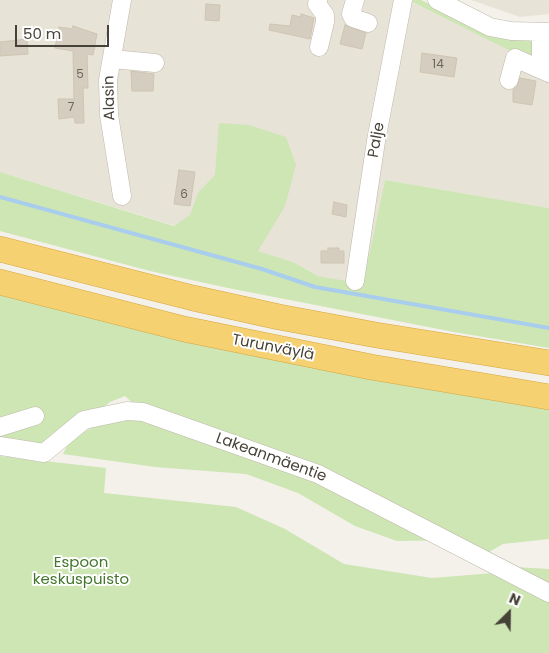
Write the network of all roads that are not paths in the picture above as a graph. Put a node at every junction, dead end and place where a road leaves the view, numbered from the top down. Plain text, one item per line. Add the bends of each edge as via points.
1 (318, 0) edge
2 (355, 0) edge
3 (403, 0) edge
4 (437, 0) edge
5 (118, 1) edge
6 (460, 5) edge
7 (368, 23) dead end
8 (545, 33) edge
9 (319, 47) dead end
10 (112, 59) junction
11 (155, 63) dead end
12 (545, 71) edge
13 (509, 80) dead end
14 (122, 196) dead end
15 (0, 249) edge
16 (355, 281) dead end
17 (0, 282) edge
18 (549, 364) edge
19 (549, 397) edge
20 (35, 416) dead end
21 (0, 427) edge
22 (0, 446) edge
23 (549, 593) edge

1 - 9 street via 325,15
2 - 7 street via 353,18
3 - 16 street, Palje via 376,141
4 - 6 street
5 - 10 street, Alasin
6 - 8 street via 490,26
8 - 12 street
10 - 11 street
10 - 14 street, Alasin via 108,80 109,114
12 - 13 street via 515,58
15 - 18 highway via 270,315
17 - 19 highway, Turunväylä via 184,329 372,367
20 - 21 street
22 - 23 street, Lakeanmäentie via 44,453 84,420 126,411 144,412 318,474

